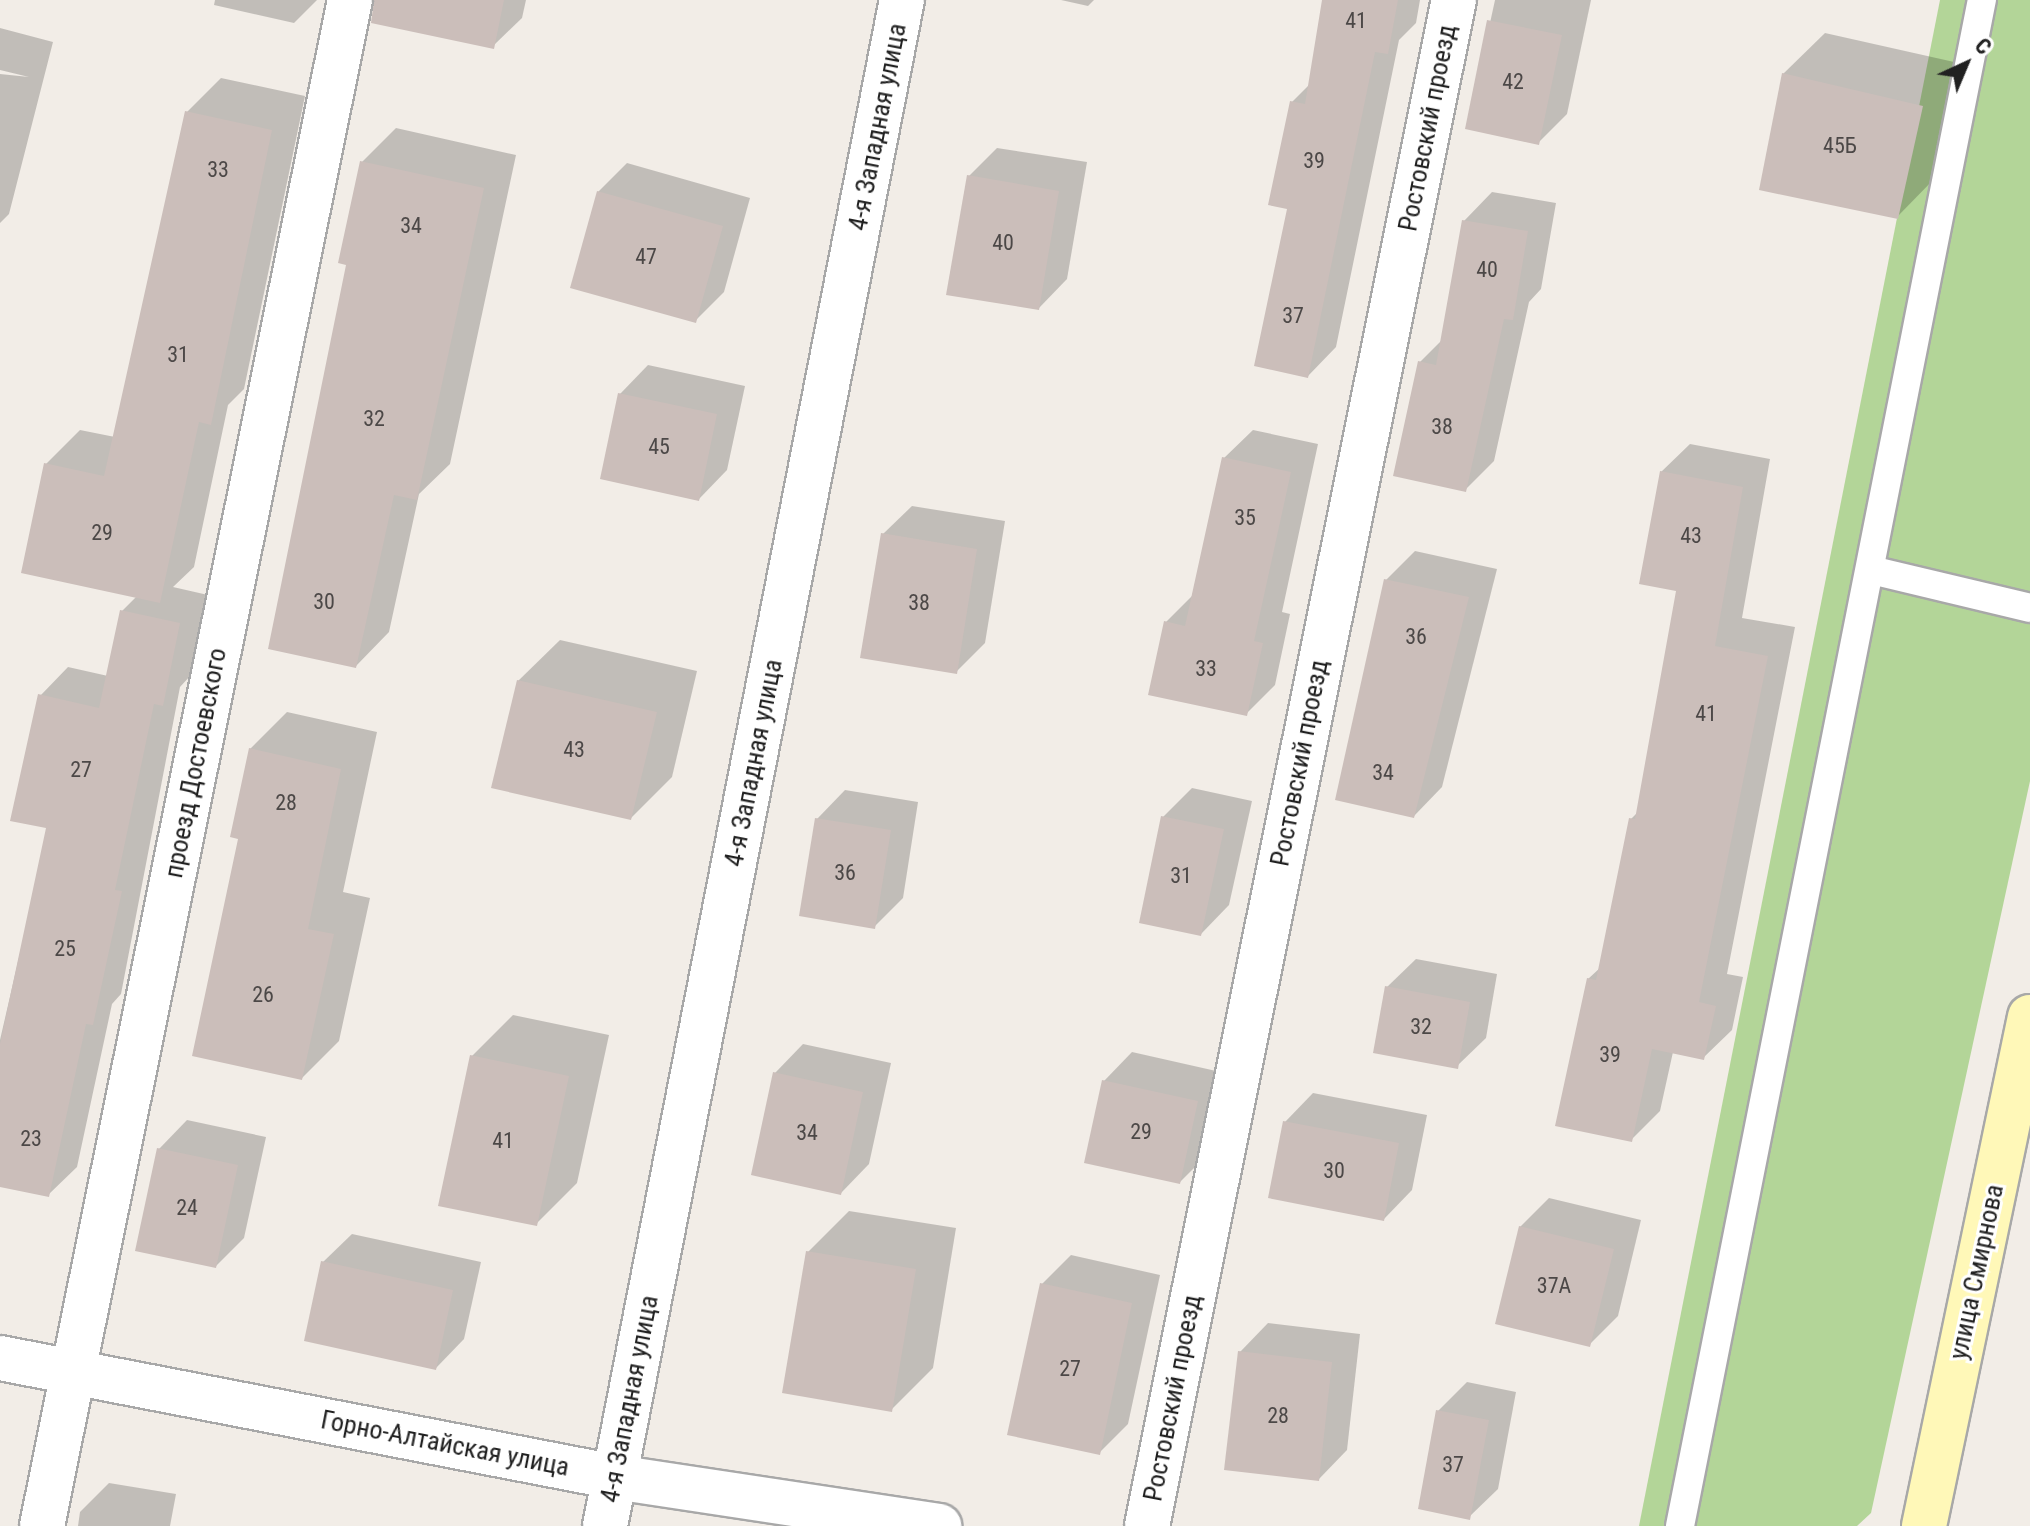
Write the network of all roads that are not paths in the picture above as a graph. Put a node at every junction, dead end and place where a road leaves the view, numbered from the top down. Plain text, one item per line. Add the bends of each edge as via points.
1 (350, 0) edge
2 (902, 0) edge
3 (1454, 0) edge
4 (1982, 0) edge
5 (1871, 570) junction
6 (2030, 608) edge
7 (2030, 1017) edge
8 (0, 1358) edge
9 (73, 1373) junction
10 (615, 1477) junction
11 (42, 1526) edge
12 (605, 1526) edge
13 (939, 1526) edge
14 (1147, 1526) edge
15 (1680, 1526) edge
16 (1924, 1526) edge

1 - 9 street, проезд Достоевского
2 - 10 street, 4-я Западная улица
3 - 14 street, Ростовский проезд
4 - 5 lane
5 - 6 lane
5 - 15 lane
7 - 16 street, улица Смирнова
8 - 9 street, Горно-Алтайская улица
9 - 10 street, Горно-Алтайская улица
9 - 11 street, проезд Достоевского
10 - 12 street, 4-я Западная улица
10 - 13 street, Горно-Алтайская улица

